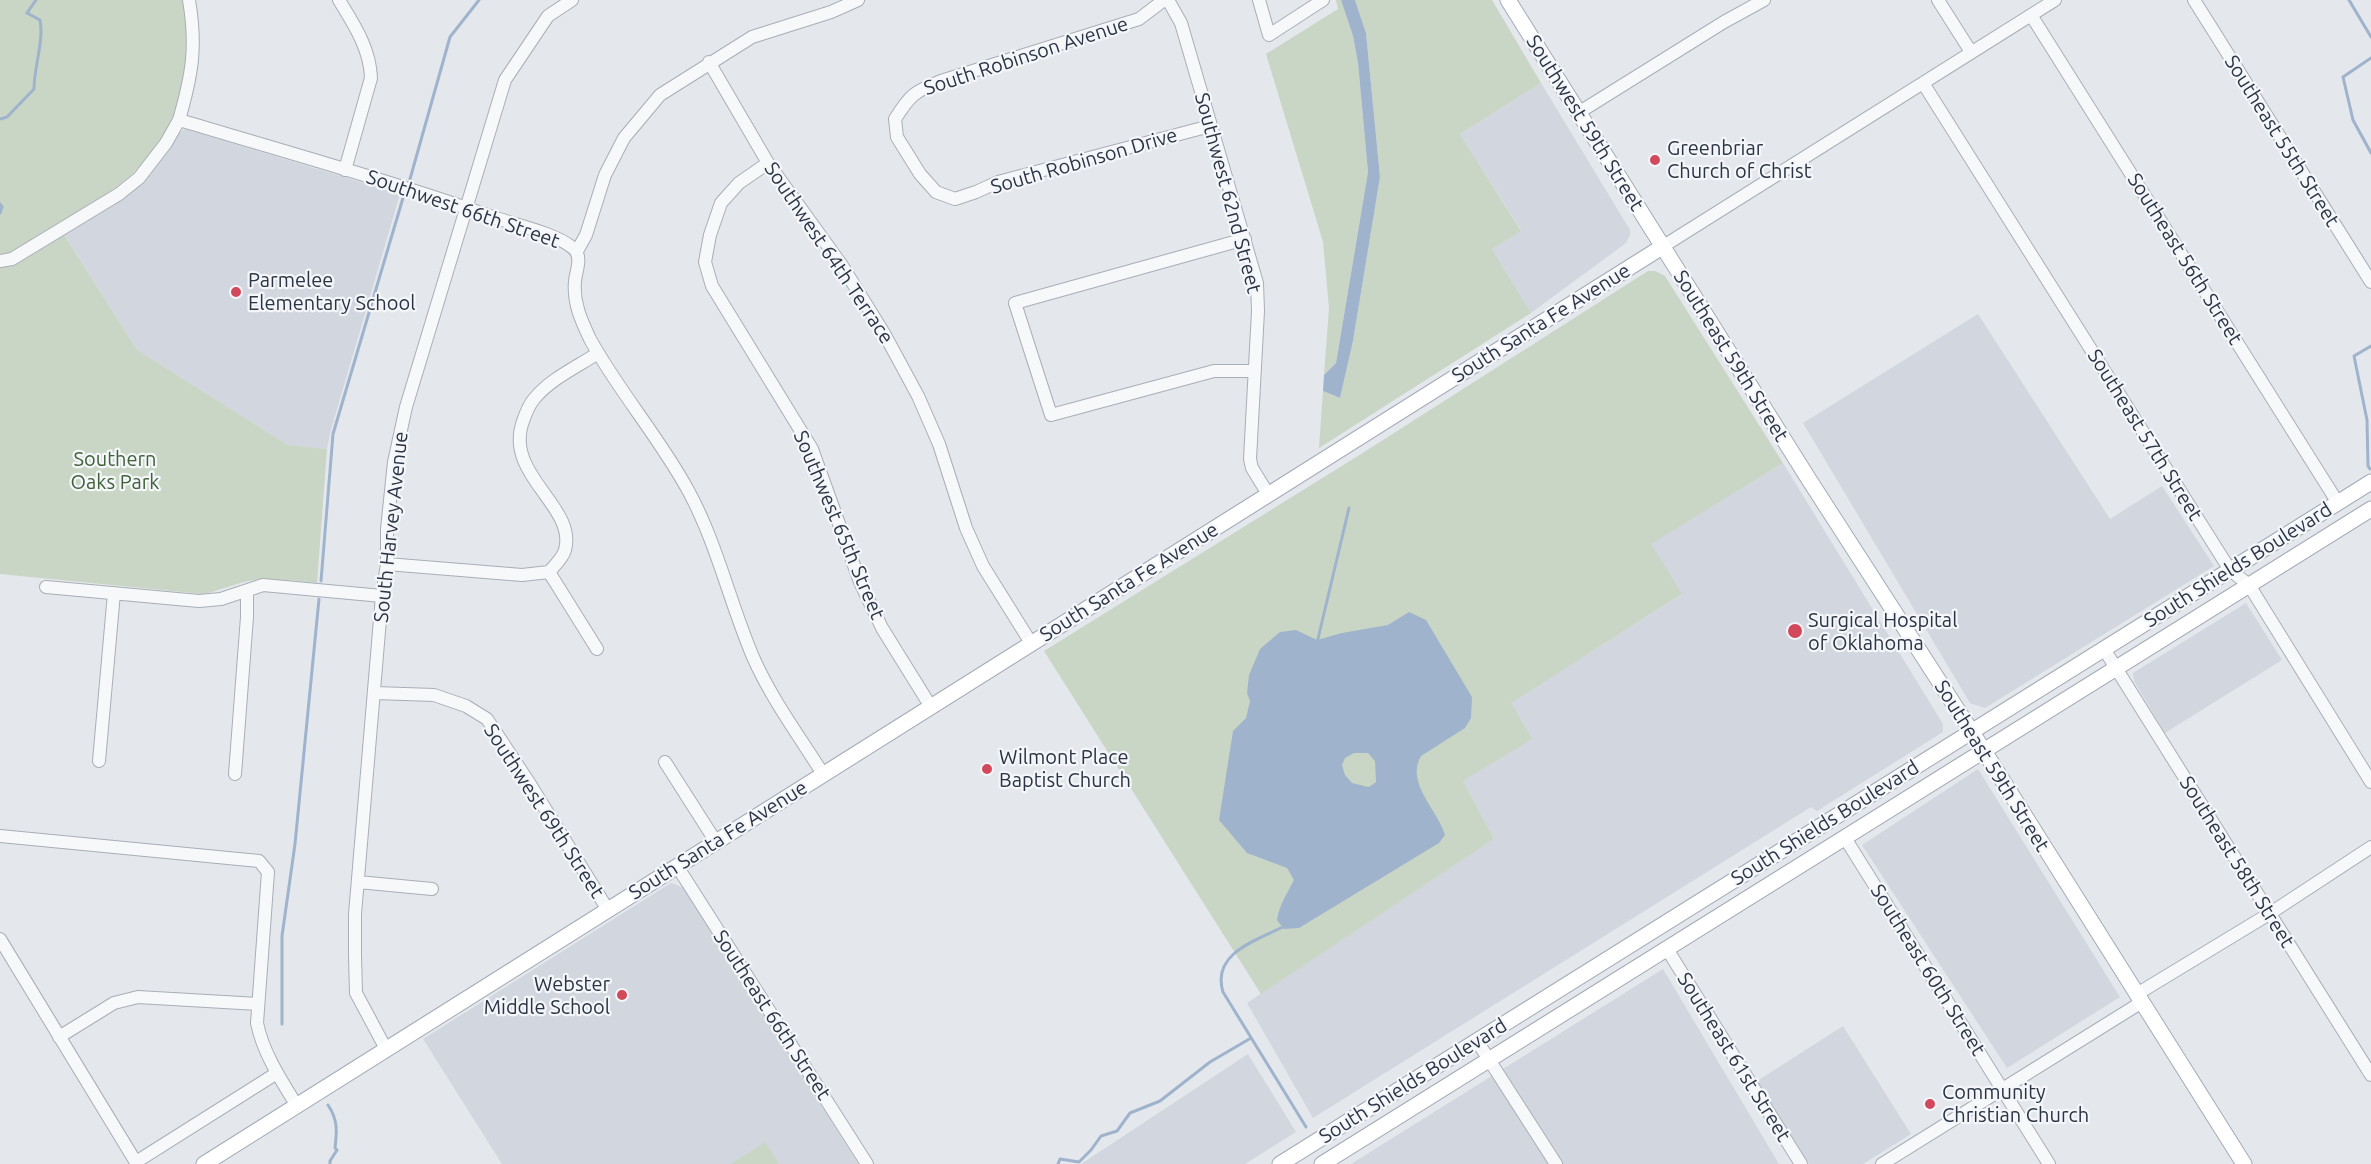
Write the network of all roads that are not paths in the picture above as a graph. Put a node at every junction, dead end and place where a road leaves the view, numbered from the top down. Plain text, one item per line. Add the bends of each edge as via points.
1 (189, 0) edge
2 (339, 0) edge
3 (572, 0) edge
4 (858, 0) edge
5 (1166, 0) edge
6 (1259, 0) edge
7 (1323, 0) edge
8 (1764, 0) edge
9 (1938, 0) edge
10 (2055, 0) edge
11 (2194, 0) edge
12 (1509, 1) edge
13 (2031, 15) junction
14 (1971, 52) junction
15 (709, 62) junction
16 (1923, 83) junction
17 (1578, 113) junction
18 (179, 120) junction
19 (1210, 126) junction
20 (907, 153) joint
21 (768, 163) junction
22 (345, 170) junction
23 (467, 208) junction
24 (1245, 239) junction
25 (1662, 247) junction
26 (577, 251) junction
27 (0, 261) edge
28 (2371, 282) edge
29 (598, 353) junction
30 (1255, 371) junction
31 (2371, 482) edge
32 (1268, 494) junction
33 (2338, 503) junction
34 (2371, 509) edge
35 (387, 564) junction
36 (2230, 570) junction
37 (549, 572) junction
38 (2249, 585) junction
39 (46, 587) dead end
40 (247, 591) junction
41 (114, 593) junction
42 (382, 596) junction
43 (1031, 643) junction
44 (597, 649) dead end
45 (2104, 649) junction
46 (2116, 668) junction
47 (375, 693) junction
48 (931, 706) junction
49 (1970, 732) junction
50 (1984, 751) junction
51 (99, 761) dead end
52 (665, 762) dead end
53 (235, 774) dead end
54 (823, 774) junction
55 (2371, 782) edge
56 (0, 836) edge
57 (1845, 838) junction
58 (716, 842) junction
59 (2371, 847) edge
60 (677, 866) junction
61 (358, 882) junction
62 (1722, 887) junction
63 (432, 889) dead end
64 (1734, 907) junction
65 (608, 910) junction
66 (2269, 914) junction
67 (0, 939) edge
68 (1667, 949) junction
69 (2139, 998) junction
70 (258, 1004) junction
71 (59, 1037) junction
72 (1477, 1041) junction
73 (386, 1049) junction
74 (1489, 1060) junction
75 (277, 1073) junction
76 (2371, 1075) edge
77 (2002, 1088) junction
78 (297, 1106) junction
79 (136, 1163) edge
80 (204, 1164) edge
81 (867, 1164) edge
82 (1280, 1164) edge
83 (1322, 1164) edge
84 (1556, 1164) edge
85 (1802, 1164) edge
86 (1882, 1164) edge
87 (2049, 1164) edge
88 (2244, 1164) edge

1 - 18 street via 194,59
2 - 22 street via 361,36 371,78
3 - 23 street, South Harvey Avenue via 548,16 505,80
4 - 15 street via 752,37
5 - 19 street, Southwest 62nd Street via 1181,23
5 - 20 street, South Robinson Avenue via 1139,20 918,90 895,119 897,137
6 - 7 street via 1269,34
8 - 17 street
9 - 14 street
10 - 13 street, South Santa Fe Avenue
11 - 28 street, Southeast 55th Street
12 - 17 main road, Southwest 59th Street
13 - 14 street, South Santa Fe Avenue
13 - 33 street, Southeast 56th Street
14 - 16 street, South Santa Fe Avenue
15 - 21 street, Southwest 64th Terrace
15 - 26 street via 660,95 624,138 604,176 586,235
16 - 25 street, South Santa Fe Avenue
16 - 36 street, Southeast 57th Street
17 - 25 main road, Southwest 59th Street
18 - 22 street, Southwest 66th Street
18 - 27 street via 139,178 119,194 12,259
19 - 20 street, South Robinson Drive via 998,182 956,199 936,192
19 - 24 street, Southwest 62nd Street
21 - 43 street, Southwest 64th Terrace via 841,264 885,335 939,444 966,528 983,566
21 - 48 street, Southwest 65th Street via 739,183 721,203 705,262 712,286 812,448 860,582 882,628
22 - 23 street, Southwest 66th Street
23 - 26 street, Southwest 66th Street via 552,237
23 - 35 street, South Harvey Avenue via 406,407 394,462
24 - 30 street, Southwest 62nd Street via 1258,297
24 - 30 street via 1015,303 1051,415 1214,371
25 - 32 main road, South Santa Fe Avenue
25 - 49 main road, Southeast 59th Street
26 - 29 street, Southwest 66th Street via 575,303
29 - 37 street via 534,398 520,431 520,449 527,467 563,522 566,535 565,551
29 - 54 street, Southwest 66th Street via 690,493 753,657
30 - 32 street, Southwest 62nd Street via 1250,459
31 - 33 main road, South Shields Boulevard
32 - 43 main road, South Santa Fe Avenue
33 - 36 main road, South Shields Boulevard
34 - 38 main road, South Shields Boulevard
35 - 37 street via 522,574
35 - 42 street, South Harvey Avenue
36 - 38 street, Southeast 57th Street
36 - 45 main road, South Shields Boulevard
37 - 44 street
38 - 46 main road, South Shields Boulevard
38 - 55 street, Southeast 57th Street
39 - 41 street
40 - 41 street via 199,601
40 - 42 street via 263,585
40 - 53 street
41 - 51 street
42 - 47 street, South Harvey Avenue
43 - 48 main road, South Santa Fe Avenue
45 - 46 street, Southeast 58th Street
45 - 49 main road, South Shields Boulevard
46 - 50 main road, South Shields Boulevard
46 - 66 street, Southeast 58th Street
47 - 61 street, South Harvey Avenue
47 - 65 street, Southwest 69th Street via 434,695 466,706 487,719
48 - 54 main road, South Santa Fe Avenue
49 - 50 main road, Southeast 59th Street
49 - 62 main road, South Shields Boulevard
50 - 57 main road, South Shields Boulevard
50 - 69 main road, Southeast 59th Street
52 - 58 street
54 - 58 main road, South Santa Fe Avenue
56 - 70 street via 258,861 268,872
57 - 64 main road, South Shields Boulevard
57 - 77 street, Southeast 60th Street
58 - 60 main road, South Santa Fe Avenue
59 - 66 street
60 - 65 main road, South Santa Fe Avenue
60 - 81 street, Southeast 66th Street
61 - 63 street
61 - 73 street, South Harvey Avenue via 356,993
62 - 64 main road
62 - 72 main road, South Shields Boulevard
64 - 68 main road, South Shields Boulevard
65 - 73 main road, South Santa Fe Avenue
66 - 69 street
66 - 76 street, Southeast 58th Street
67 - 71 street
68 - 74 main road, South Shields Boulevard
68 - 85 street, Southeast 61st Street
69 - 77 street
69 - 88 main road, Southeast 59th Street
70 - 71 street via 138,997 114,1003
70 - 75 street via 260,1039
71 - 79 street
72 - 74 street
72 - 82 main road, South Shields Boulevard
73 - 78 main road, South Santa Fe Avenue
74 - 83 main road, South Shields Boulevard
74 - 84 street
75 - 78 street
75 - 79 street
77 - 86 street
77 - 87 street, Southeast 60th Street
78 - 80 main road, South Santa Fe Avenue

